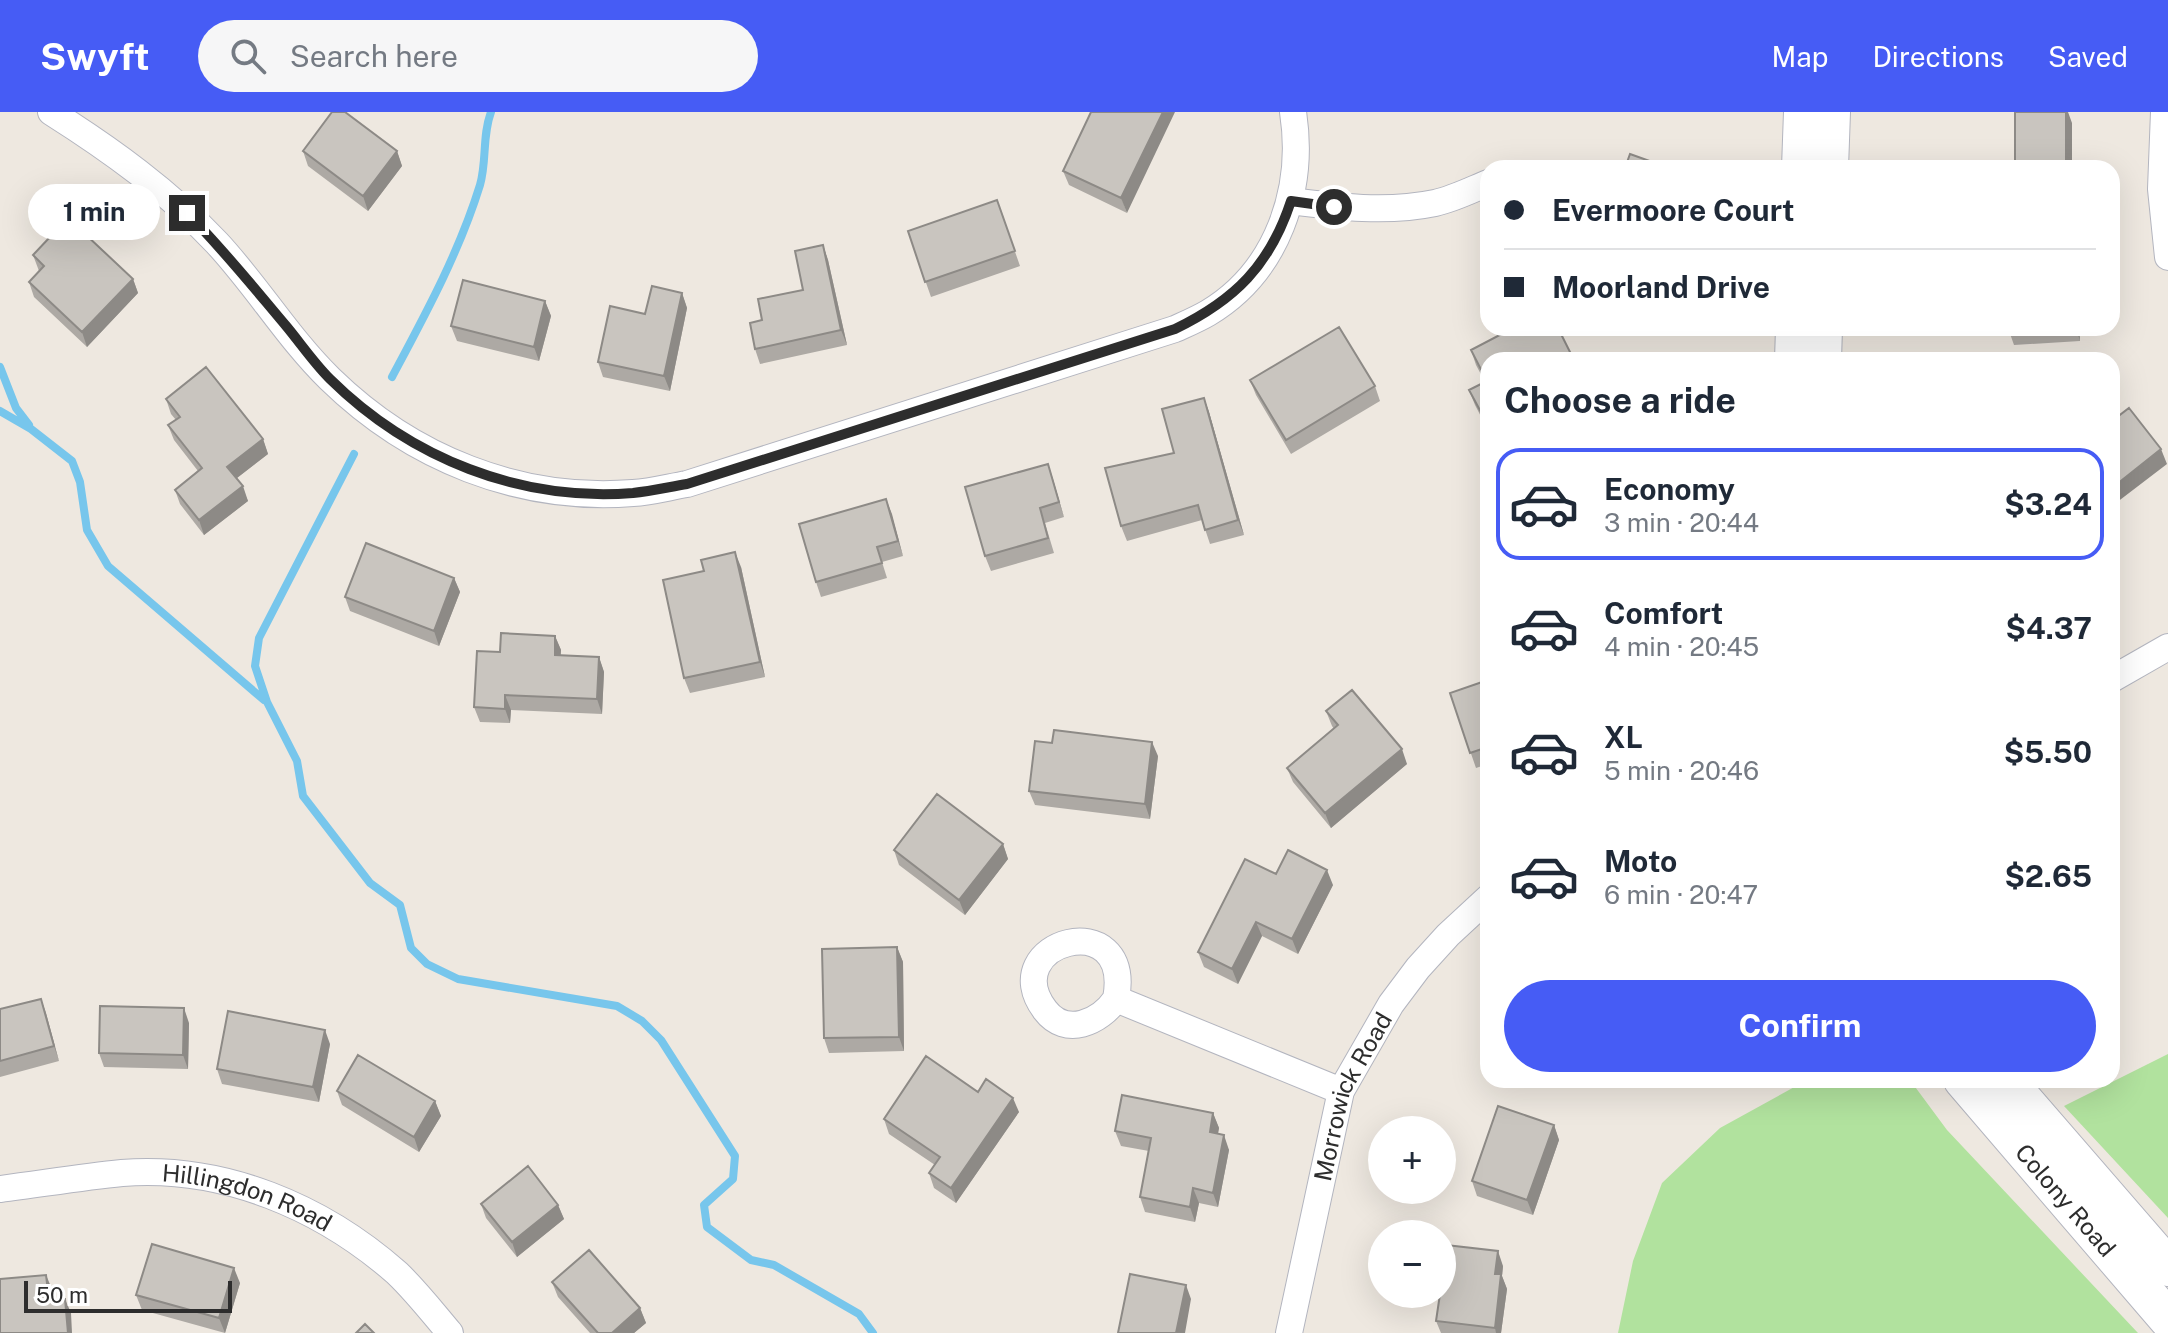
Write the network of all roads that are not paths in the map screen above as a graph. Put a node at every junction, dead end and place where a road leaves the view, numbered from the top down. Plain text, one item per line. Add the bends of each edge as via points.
1 (51, 112) edge
2 (1293, 112) edge
3 (1803, 112) edge
4 (1831, 112) edge
5 (2164, 112) edge
6 (1801, 160) edge
7 (1829, 160) edge
8 (1480, 186) edge
9 (1291, 201) junction
10 (2168, 257) edge
11 (2168, 647) edge
12 (2120, 674) edge
13 (1480, 905) edge
14 (1116, 999) dead end
15 (1970, 1088) edge
16 (2013, 1088) edge
17 (1341, 1091) junction
18 (0, 1189) edge
19 (2168, 1267) edge
20 (2168, 1319) edge
21 (450, 1333) edge
22 (1289, 1333) edge

1 - 9 street via 100,142 187,213 329,378 372,416 455,465 504,482 580,494 634,493 687,484 1175,329 1223,302 1251,276 1282,227
2 - 9 street via 1297,152
3 - 6 main road
4 - 7 main road
5 - 10 street via 2161,189
8 - 9 street via 1438,203 1397,209
11 - 12 street
13 - 17 street, Morrowick Road via 1391,1004
14 - 17 street
15 - 20 main road, Colony Road
16 - 19 main road, Colony Road
17 - 22 street, Morrowick Road
18 - 21 street, Hillingdon Road via 123,1173 237,1184 324,1219 356,1239 400,1276

